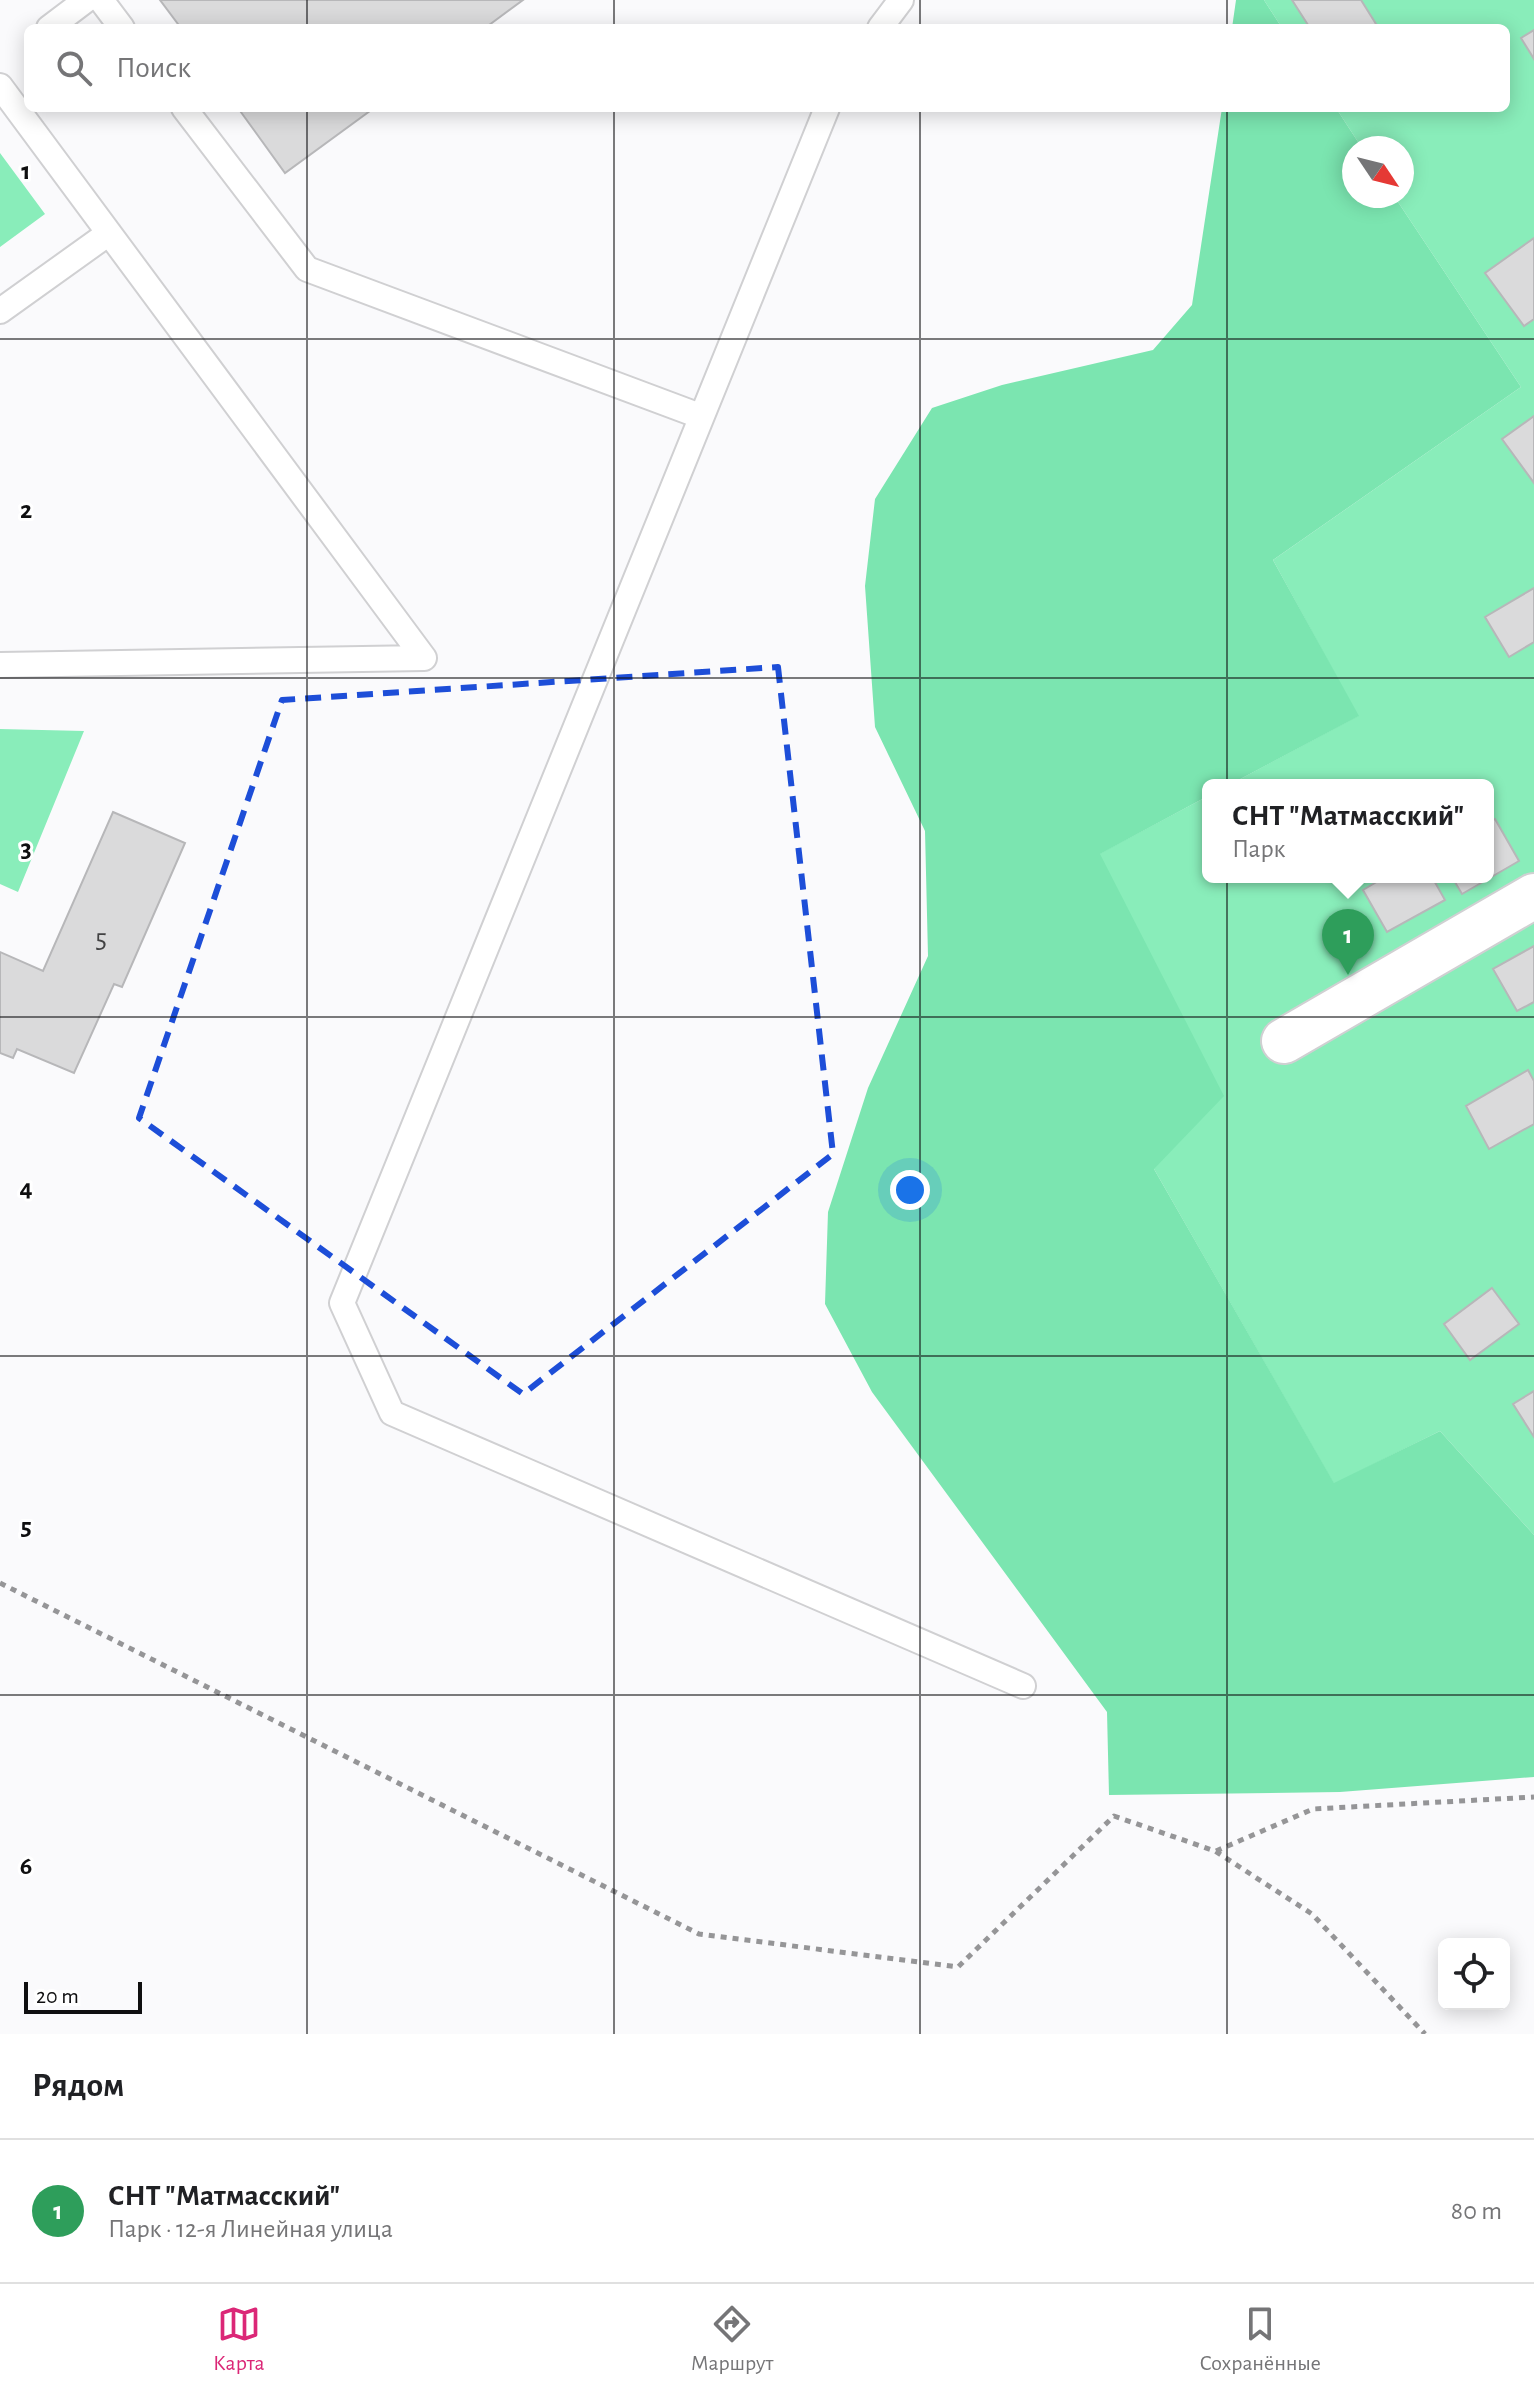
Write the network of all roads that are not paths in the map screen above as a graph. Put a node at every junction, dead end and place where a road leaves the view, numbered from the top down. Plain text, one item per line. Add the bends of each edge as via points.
1 (86, 0) edge
2 (101, 0) edge
3 (901, 0) edge
4 (54, 24) edge
5 (119, 24) edge
6 (883, 24) edge
7 (0, 86) edge
8 (187, 112) edge
9 (825, 112) edge
10 (109, 233) junction
11 (0, 311) edge
12 (700, 416) junction
13 (0, 665) edge
14 (1534, 896) edge
15 (1284, 1041) dead end
16 (1023, 1686) dead end

1 - 4 lane
2 - 5 lane
3 - 6 lane
7 - 10 lane
8 - 12 lane via 307,269
9 - 12 lane
10 - 11 lane
10 - 13 lane via 424,658
12 - 16 lane via 342,1303 392,1413
14 - 15 street

